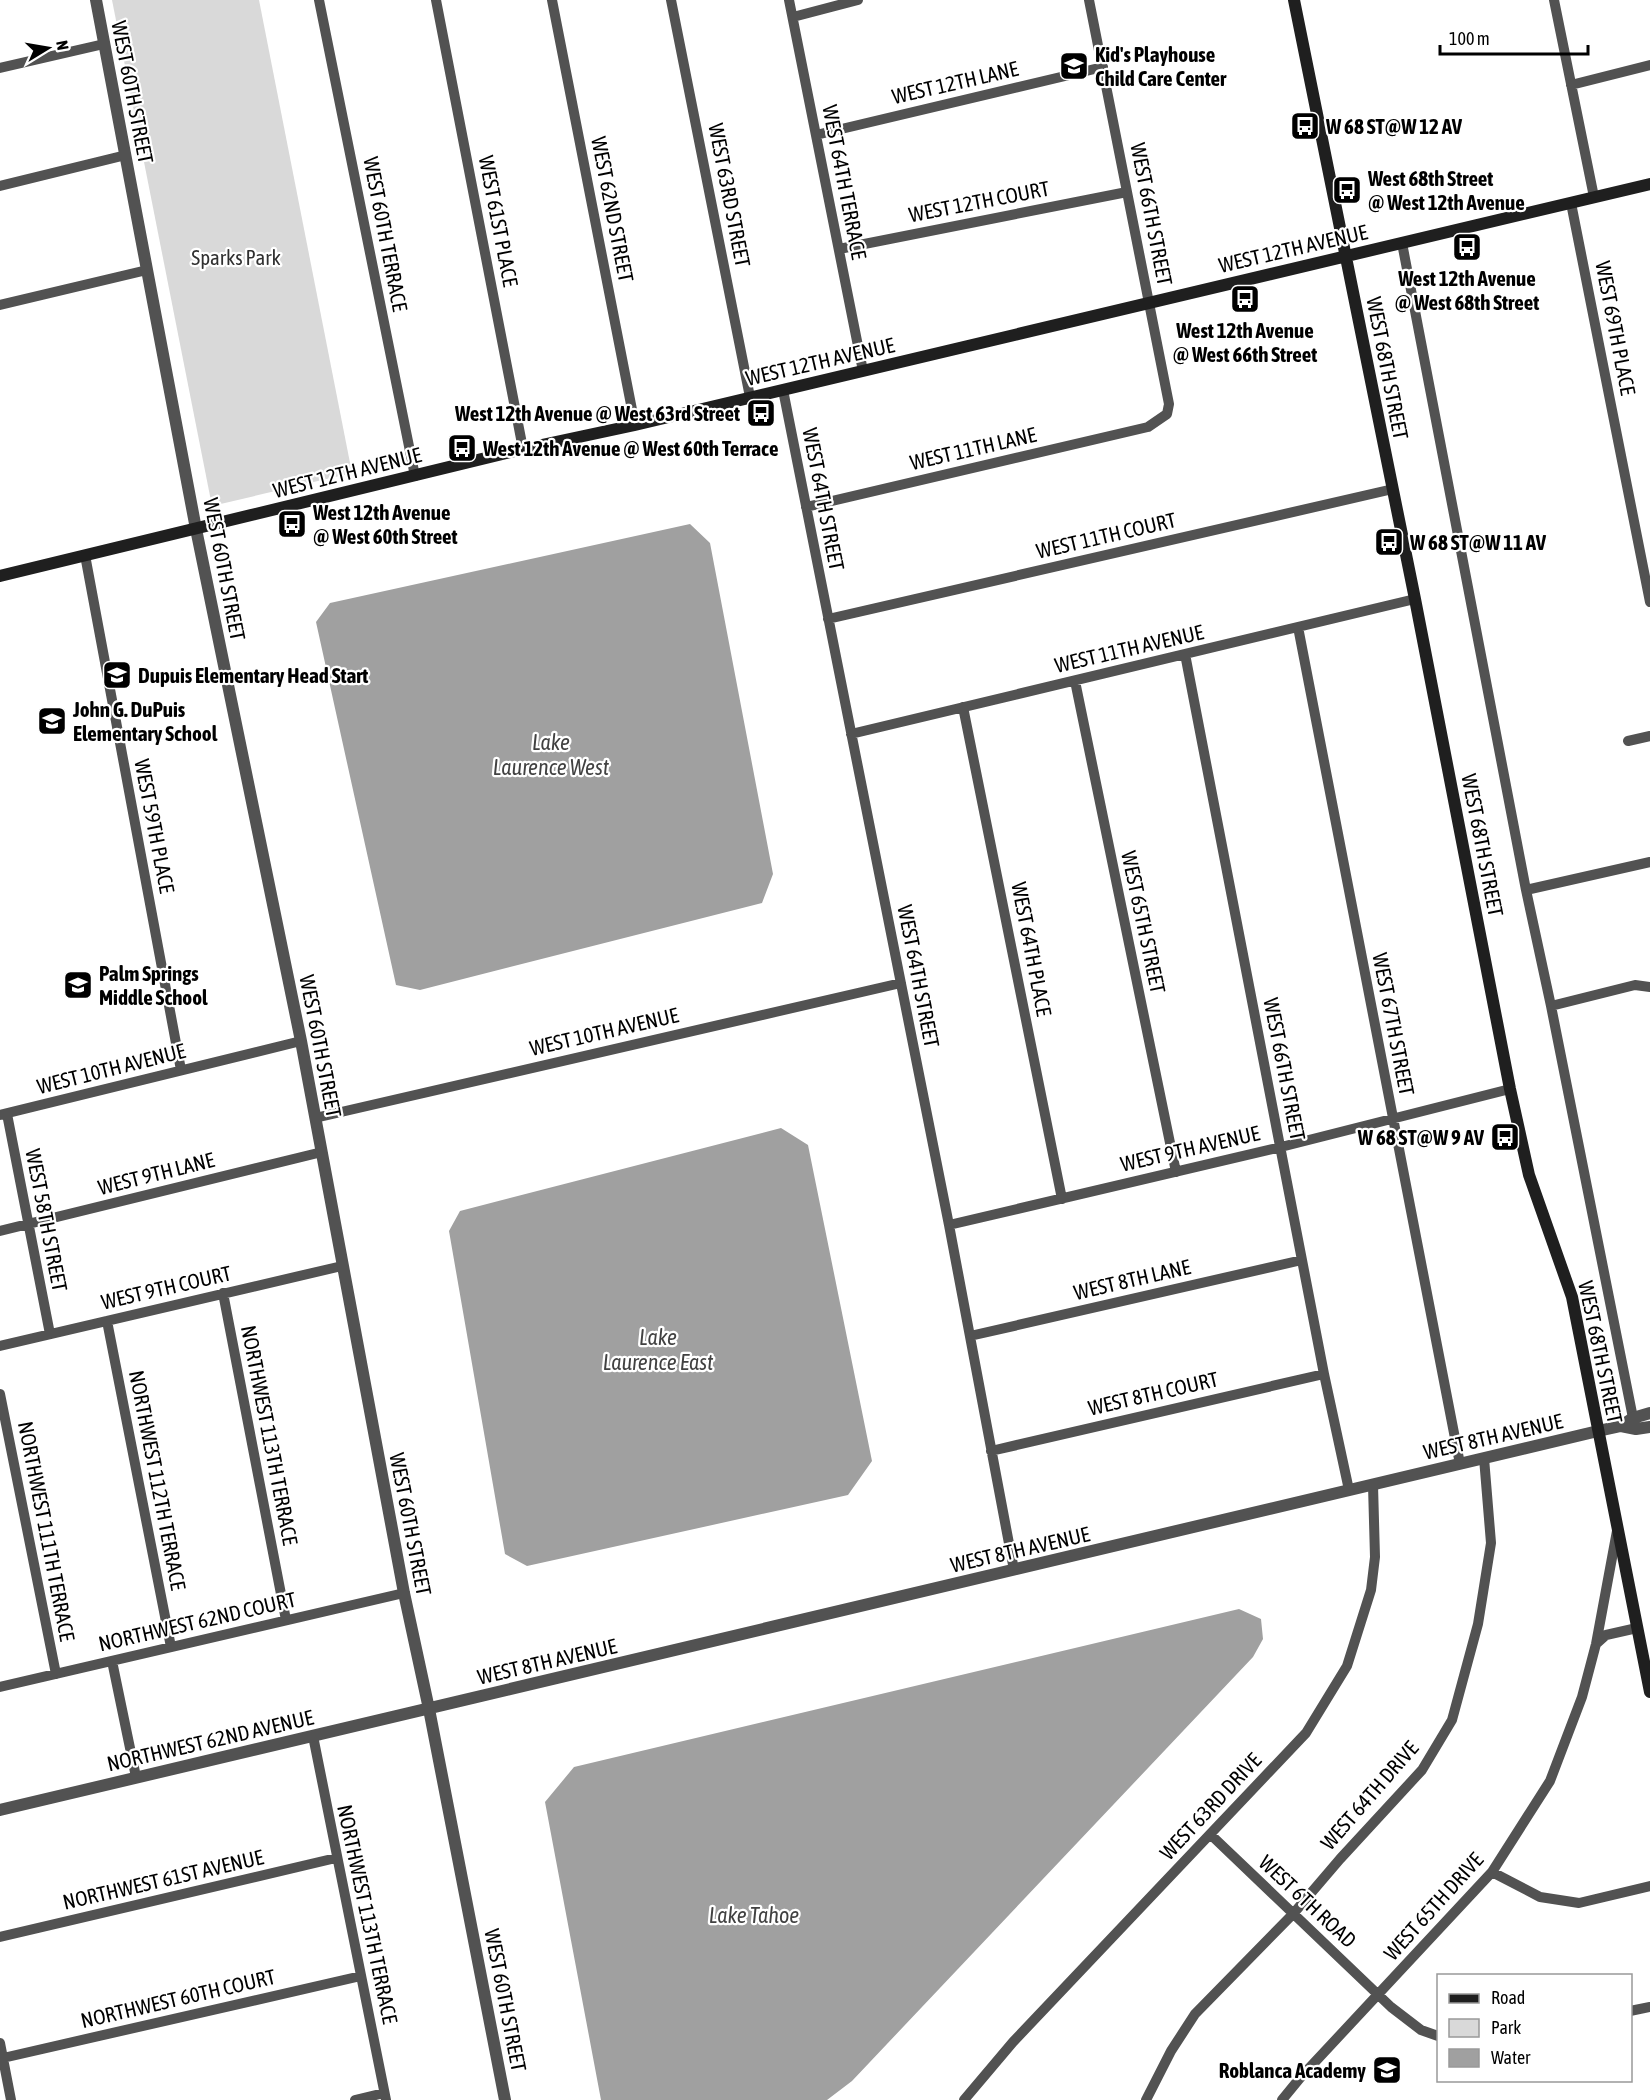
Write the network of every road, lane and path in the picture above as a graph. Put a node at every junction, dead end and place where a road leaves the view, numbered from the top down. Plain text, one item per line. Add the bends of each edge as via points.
1 (96, 0) edge
2 (319, 0) edge
3 (436, 0) edge
4 (552, 0) edge
5 (671, 0) edge
6 (789, 0) edge
7 (858, 0) edge
8 (1089, 0) edge
9 (1294, 0) edge
10 (1554, 0) edge
11 (793, 17) junction
12 (104, 44) junction
13 (1650, 65) edge
14 (0, 68) edge
15 (1103, 68) junction
16 (1571, 84) junction
17 (816, 135) junction
18 (126, 155) junction
19 (1650, 184) edge
20 (0, 186) edge
21 (1127, 192) junction
22 (1594, 197) junction
23 (1571, 203) junction
24 (1402, 243) junction
25 (839, 249) junction
26 (1346, 256) junction
27 (147, 270) junction
28 (1149, 302) junction
29 (0, 305) edge
30 (863, 371) junction
31 (783, 390) junction
32 (750, 398) junction
33 (634, 425) junction
34 (1148, 427) joint
35 (524, 449) junction
36 (415, 476) junction
37 (1393, 489) junction
38 (806, 507) junction
39 (196, 529) junction
40 (85, 555) junction
41 (0, 576) edge
42 (1415, 598) junction
43 (1650, 602) edge
44 (828, 619) junction
45 (1298, 627) junction
46 (1185, 654) junction
47 (1075, 681) junction
48 (963, 707) junction
49 (851, 734) junction
50 (1650, 736) edge
51 (1628, 741) dead end
52 (1650, 862) edge
53 (1526, 890) junction
54 (901, 983) junction
55 (1650, 987) edge
56 (1551, 1006) junction
57 (301, 1041) junction
58 (181, 1070) junction
59 (1510, 1089) junction
60 (3, 1114) edge
61 (315, 1118) junction
62 (1393, 1118) junction
63 (1281, 1147) junction
64 (322, 1152) junction
65 (1176, 1172) junction
66 (1062, 1199) junction
67 (27, 1224) junction
68 (949, 1226) junction
69 (0, 1231) edge
70 (1302, 1260) junction
71 (342, 1266) junction
72 (222, 1293) junction
73 (107, 1321) junction
74 (50, 1334) junction
75 (970, 1336) junction
76 (0, 1346) edge
77 (1324, 1374) junction
78 (0, 1395) edge
79 (1650, 1413) edge
80 (1633, 1418) junction
81 (1621, 1426) junction
82 (1650, 1427) edge
83 (1598, 1431) junction
84 (991, 1450) junction
85 (1484, 1458) junction
86 (1460, 1464) junction
87 (1373, 1485) junction
88 (1349, 1491) junction
89 (1617, 1529) junction
90 (1014, 1570) junction
91 (404, 1593) junction
92 (286, 1620) junction
93 (1637, 1628) junction
94 (1596, 1644) junction
95 (171, 1647) junction
96 (112, 1661) junction
97 (56, 1674) junction
98 (0, 1687) edge
99 (1650, 1692) edge
100 (429, 1709) junction
101 (313, 1736) junction
102 (136, 1777) junction
103 (0, 1810) edge
104 (1210, 1835) junction
105 (336, 1858) junction
106 (1492, 1872) junction
107 (1650, 1886) edge
108 (1293, 1914) junction
109 (0, 1937) edge
110 (361, 1976) junction
111 (1380, 1994) junction
112 (1650, 2007) edge
113 (1632, 2011) edge
114 (1437, 2036) edge
115 (0, 2043) edge
116 (3, 2058) junction
117 (385, 2097) edge
118 (11, 2100) edge
119 (355, 2100) edge
120 (505, 2100) edge
121 (964, 2100) edge
122 (1146, 2100) edge
123 (1282, 2100) edge

1 - 12 street, WEST 60TH STREET
2 - 36 street, WEST 60TH TERRACE
3 - 35 street, WEST 61ST PLACE
4 - 33 street, WEST 62ND STREET
5 - 32 street, WEST 63RD STREET
6 - 11 street, WEST 64TH TERRACE
7 - 11 street
8 - 15 street, WEST 66TH STREET
9 - 26 main road, WEST 68TH STREET
10 - 16 street
11 - 17 street, WEST 64TH TERRACE
12 - 14 street
12 - 18 street, WEST 60TH STREET
13 - 16 street
15 - 17 street, WEST 12TH LANE
15 - 21 street, WEST 66TH STREET
16 - 22 street
17 - 25 street, WEST 64TH TERRACE
18 - 20 street
18 - 27 street, WEST 60TH STREET
19 - 22 main road, WEST 12TH AVENUE
21 - 25 street, WEST 12TH COURT
21 - 28 street, WEST 66TH STREET
22 - 23 main road, WEST 12TH AVENUE
23 - 24 main road, WEST 12TH AVENUE
23 - 43 street, WEST 69TH PLACE
24 - 26 main road, WEST 12TH AVENUE
24 - 53 street, WEST 68TH STREET
25 - 30 street, WEST 64TH TERRACE
26 - 28 main road, WEST 12TH AVENUE
26 - 37 main road, WEST 68TH STREET
27 - 29 street
27 - 39 street, WEST 60TH STREET
28 - 30 main road, WEST 12TH AVENUE
28 - 34 street, WEST 66TH STREET via 1170,404 1167,414
30 - 31 main road, WEST 12TH AVENUE
31 - 32 main road, WEST 12TH AVENUE
31 - 38 street, WEST 64TH STREET
32 - 33 main road, WEST 12TH AVENUE
33 - 35 main road, WEST 12TH AVENUE
34 - 38 street, WEST 11TH LANE
35 - 36 main road, WEST 12TH AVENUE
36 - 39 main road, WEST 12TH AVENUE
37 - 42 main road, WEST 68TH STREET
37 - 44 street, WEST 11TH COURT
38 - 44 street, WEST 64TH STREET
39 - 40 main road, WEST 12TH AVENUE
39 - 57 street, WEST 60TH STREET
40 - 41 main road, WEST 12TH AVENUE
40 - 58 street, WEST 59TH PLACE
42 - 45 street, WEST 11TH AVENUE
42 - 59 main road, WEST 68TH STREET
44 - 49 street, WEST 64TH STREET
45 - 46 street, WEST 11TH AVENUE
45 - 62 street, WEST 67TH STREET
46 - 47 street, WEST 11TH AVENUE
46 - 63 street, WEST 66TH STREET
47 - 48 street, WEST 11TH AVENUE
47 - 65 street, WEST 65TH STREET
48 - 49 street, WEST 11TH AVENUE
48 - 66 street, WEST 64TH PLACE
49 - 54 street, WEST 64TH STREET
50 - 51 street
52 - 53 street
53 - 56 street, WEST 68TH STREET
54 - 61 street, WEST 10TH AVENUE
54 - 68 street, WEST 64TH STREET
55 - 56 street via 1635,985
56 - 80 street, WEST 68TH STREET
57 - 58 street, WEST 10TH AVENUE
57 - 61 street, WEST 60TH STREET
58 - 60 street, WEST 10TH AVENUE
59 - 62 street, WEST 9TH AVENUE
59 - 83 main road, WEST 68TH STREET via 1529,1174 1572,1297
60 - 67 street, WEST 58TH STREET
61 - 64 street, WEST 60TH STREET
62 - 63 street, WEST 9TH AVENUE
62 - 86 street, WEST 67TH STREET
63 - 65 street, WEST 9TH AVENUE
63 - 70 street, WEST 66TH STREET
64 - 67 street, WEST 9TH LANE
64 - 71 street, WEST 60TH STREET
65 - 66 street, WEST 9TH AVENUE
66 - 68 street, WEST 9TH AVENUE
67 - 69 street, WEST 9TH LANE
67 - 74 street, WEST 58TH STREET
68 - 75 street, WEST 64TH STREET
70 - 75 street, WEST 8TH LANE
70 - 77 street, WEST 66TH STREET
71 - 72 street, WEST 9TH COURT
71 - 91 street, WEST 60TH STREET
72 - 73 street, WEST 9TH COURT
72 - 92 street, NORTHWEST 113TH TERRACE
73 - 74 street, WEST 9TH COURT
73 - 95 street, NORTHWEST 112TH TERRACE
74 - 76 street, WEST 9TH COURT
75 - 84 street, WEST 64TH STREET
77 - 84 street, WEST 8TH COURT
77 - 88 street, WEST 66TH STREET
78 - 97 street, NORTHWEST 111TH TERRACE
79 - 80 street, WEST 8TH AVENUE
80 - 81 street, WEST 8TH AVENUE
81 - 82 street, WEST 8TH AVENUE
81 - 83 street, WEST 8TH AVENUE
83 - 85 street, WEST 8TH AVENUE
83 - 89 main road, WEST 68TH STREET
84 - 90 street, WEST 64TH STREET
85 - 86 street, WEST 8TH AVENUE
85 - 108 street, WEST 64TH DRIVE via 1491,1543 1478,1624 1452,1720 1422,1770
86 - 87 street, WEST 8TH AVENUE
87 - 88 street, WEST 8TH AVENUE
87 - 104 street, WEST 63RD DRIVE via 1375,1557 1371,1590 1347,1666 1306,1733
88 - 90 street, WEST 8TH AVENUE
89 - 93 main road, WEST 68TH STREET
89 - 94 street, WEST 65TH DRIVE
90 - 100 street, WEST 8TH AVENUE
91 - 92 street, NORTHWEST 62ND COURT
91 - 100 street, WEST 60TH STREET
92 - 95 street, NORTHWEST 62ND COURT
93 - 94 street via 1606,1635
93 - 99 main road, WEST 68TH STREET
94 - 106 street, WEST 65TH DRIVE via 1582,1696 1550,1781
95 - 96 street, NORTHWEST 62ND COURT
96 - 97 street, NORTHWEST 62ND COURT
96 - 102 street
97 - 98 street, NORTHWEST 62ND COURT
100 - 101 street, NORTHWEST 62ND AVENUE
100 - 120 street, WEST 60TH STREET
101 - 102 street, NORTHWEST 62ND AVENUE
101 - 105 street, NORTHWEST 113TH TERRACE
102 - 103 street, NORTHWEST 62ND AVENUE
104 - 108 street, WEST 6TH ROAD
104 - 121 street, WEST 63RD DRIVE via 1013,2042
105 - 109 street, NORTHWEST 61ST AVENUE
105 - 110 street, NORTHWEST 113TH TERRACE
106 - 107 street via 1540,1897 1579,1902
106 - 111 street, WEST 65TH DRIVE
108 - 111 street, WEST 6TH ROAD
108 - 122 street, WEST 64TH DRIVE via 1195,2014
110 - 116 street, NORTHWEST 60TH COURT
110 - 117 street, NORTHWEST 113TH TERRACE
111 - 114 street, WEST 6TH ROAD via 1421,2030
111 - 123 street, WEST 65TH DRIVE
112 - 113 street
115 - 116 street
116 - 118 street
117 - 119 street

